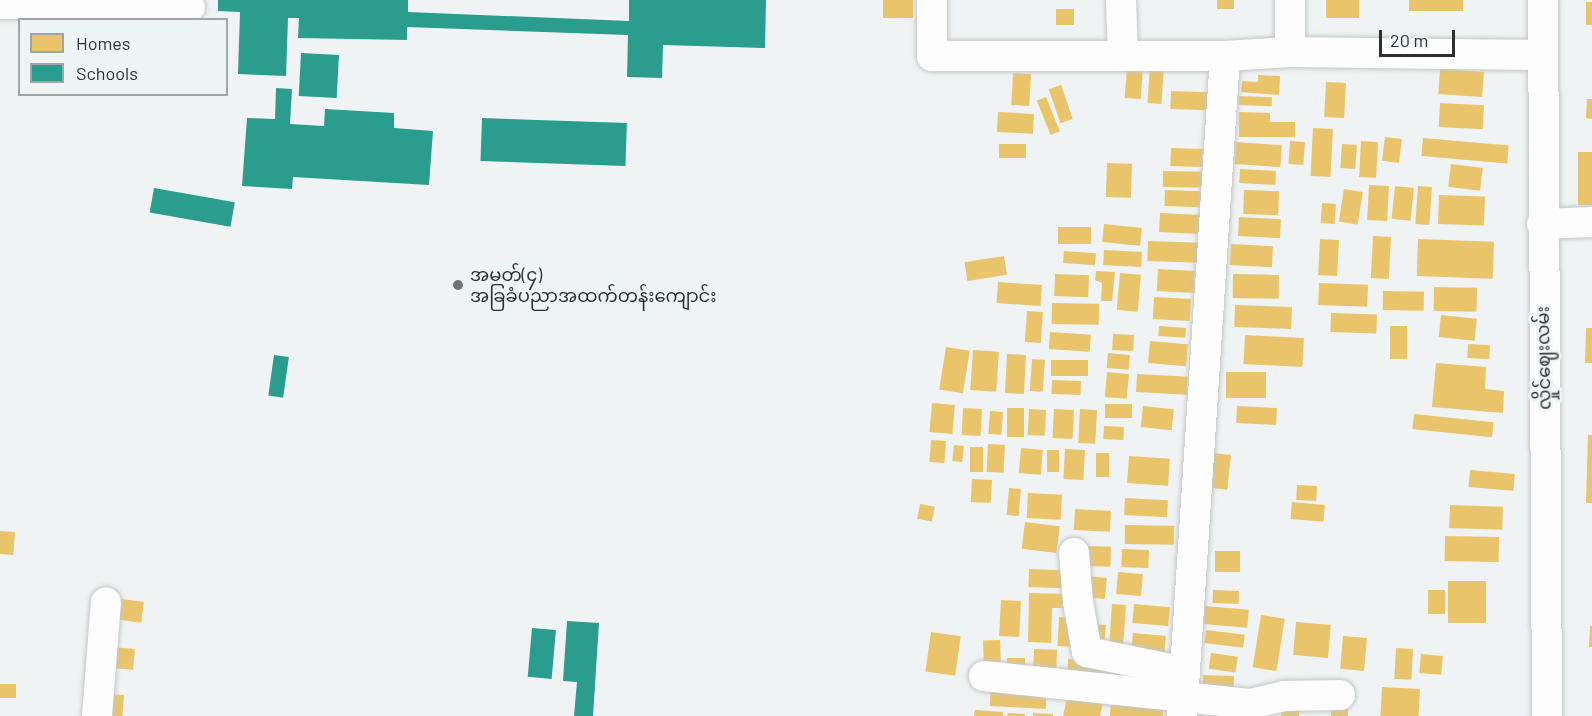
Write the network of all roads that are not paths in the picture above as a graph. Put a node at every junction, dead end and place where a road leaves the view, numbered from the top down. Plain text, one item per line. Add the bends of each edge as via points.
1 (932, 0) edge
2 (1121, 0) edge
3 (1290, 0) edge
4 (1543, 0) edge
5 (0, 4) edge
6 (190, 7) dead end
7 (1290, 52) junction
8 (1542, 55) junction
9 (1123, 56) junction
10 (1225, 56) junction
11 (1592, 222) edge
12 (1542, 224) junction
13 (1074, 553) dead end
14 (106, 602) dead end
15 (984, 676) dead end
16 (1184, 695) edge
17 (1340, 695) dead end
18 (97, 716) edge
19 (1547, 716) edge

1 - 9 street via 932,56
2 - 9 street
3 - 7 street
4 - 8 street, လှိုင်ဈေးလမ်း
5 - 6 street
7 - 8 street
7 - 10 street
8 - 12 street, လှိုင်ဈေးလမ်း
9 - 10 street
10 - 16 street
11 - 12 street
12 - 19 street, လှိုင်ဈေးလမ်း
13 - 16 street via 1088,652
14 - 18 street
15 - 16 street
16 - 17 street via 1250,704 1284,696

